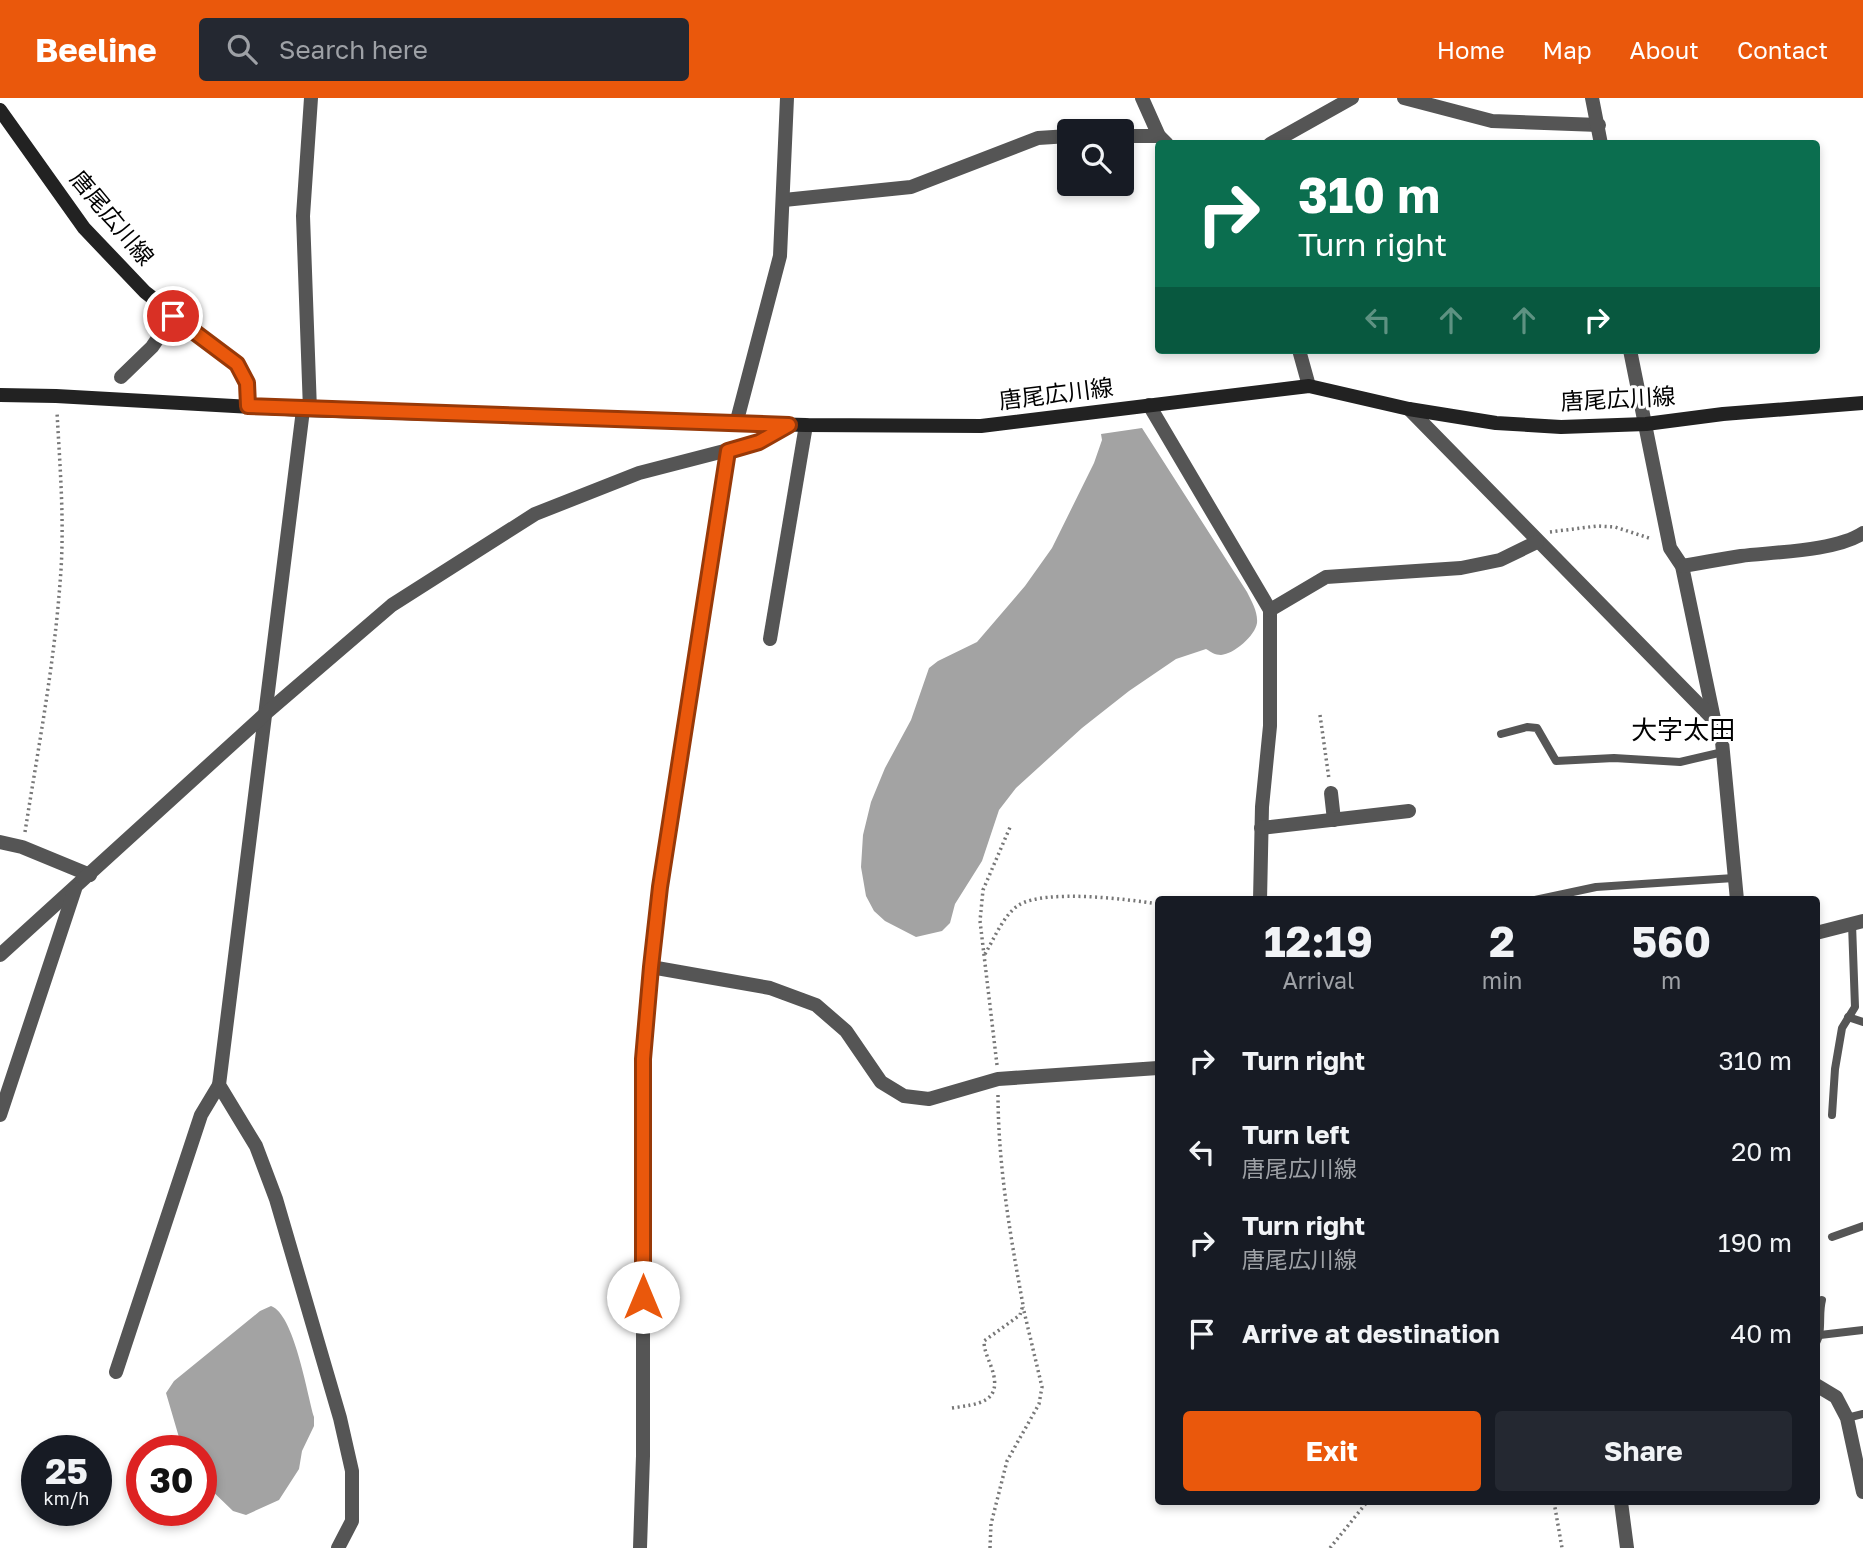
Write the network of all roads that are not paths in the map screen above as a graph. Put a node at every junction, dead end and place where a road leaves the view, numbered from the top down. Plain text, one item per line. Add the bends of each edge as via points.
1 (311, 98) edge
2 (787, 98) edge
3 (1142, 98) edge
4 (1352, 98) edge
5 (1404, 98) edge
6 (1592, 98) edge
7 (0, 110) edge
8 (1599, 125) junction
9 (1057, 137) edge
10 (1134, 137) edge
11 (1163, 140) edge
12 (1277, 140) edge
13 (1601, 140) edge
14 (784, 200) junction
15 (173, 316) junction
16 (1300, 354) edge
17 (1631, 354) edge
18 (121, 377) dead end
19 (1309, 386) junction
20 (0, 395) edge
21 (1863, 403) edge
22 (1149, 405) junction
23 (248, 406) junction
24 (1409, 409) junction
25 (306, 410) junction
26 (736, 424) junction
27 (1646, 424) junction
28 (789, 425) junction
29 (806, 425) junction
30 (728, 451) junction
31 (1863, 533) edge
32 (1534, 538) junction
33 (1682, 566) junction
34 (1270, 610) junction
35 (770, 639) dead end
36 (265, 714) junction
37 (1714, 720) junction
38 (1501, 734) dead end
39 (1723, 752) junction
40 (1331, 793) road end
41 (1409, 811) dead end
42 (1334, 820) junction
43 (1261, 828) junction
44 (0, 842) edge
45 (90, 875) junction
46 (1734, 878) junction
47 (76, 888) junction
48 (1584, 890) junction
49 (1260, 896) edge
50 (1555, 896) edge
51 (1584, 896) edge
52 (1736, 896) edge
53 (1857, 922) edge
54 (1820, 932) edge
55 (0, 955) edge
56 (651, 967) junction
57 (1848, 1017) junction
58 (1863, 1022) edge
59 (1155, 1068) edge
60 (219, 1085) junction
61 (0, 1115) edge
62 (1832, 1115) dead end
63 (1863, 1226) edge
64 (1832, 1237) dead end
65 (1822, 1300) dead end
66 (1820, 1308) edge
67 (1863, 1330) edge
68 (1820, 1335) edge
69 (116, 1372) dead end
70 (1820, 1387) edge
71 (1863, 1414) edge
72 (1847, 1418) junction
73 (1863, 1492) edge
74 (1621, 1505) edge
75 (338, 1548) edge
76 (640, 1548) edge
77 (1627, 1548) edge

1 - 25 street via 303,216
2 - 14 street
3 - 11 street
4 - 12 street
5 - 8 street via 1492,121
6 - 8 street
7 - 15 main road, 唐尾広川線 via 84,228
8 - 13 street
9 - 14 street via 1038,138 911,187
10 - 11 street
14 - 26 street via 780,256
15 - 18 street via 152,347
15 - 23 main road, 唐尾広川線 via 237,364 247,383
16 - 19 street
17 - 27 street
19 - 22 main road, 唐尾広川線
19 - 24 main road, 唐尾広川線
20 - 23 main road, 唐尾広川線
21 - 27 main road, 唐尾広川線
22 - 29 main road, 唐尾広川線 via 981,426
22 - 34 street
23 - 25 main road, 唐尾広川線
24 - 27 main road, 唐尾広川線 via 1509,424
24 - 32 street
25 - 26 main road, 唐尾広川線
25 - 36 street
26 - 28 main road, 唐尾広川線
27 - 33 street via 1670,548
28 - 29 main road, 唐尾広川線
28 - 30 street via 759,442
29 - 35 street
30 - 36 street via 639,473 535,514 392,606
30 - 56 street
31 - 33 street via 1802,550
32 - 34 street via 1500,559 1461,568 1326,577
32 - 37 street
33 - 37 street
34 - 43 street via 1270,726
36 - 45 street
36 - 60 street
37 - 39 street via 1721,731
38 - 39 lane via 1537,728 1556,761 1680,762
39 - 46 street
40 - 42 street
41 - 42 street
42 - 43 street
43 - 49 street
44 - 45 street
45 - 47 street
46 - 48 lane
46 - 52 street
47 - 55 street
47 - 61 street
48 - 50 lane
48 - 51 lane
53 - 54 street
53 - 57 lane via 1855,1007
56 - 59 street via 770,988 816,1004 846,1031 881,1082 904,1096 929,1099 998,1079
56 - 76 street via 643,1059
57 - 58 lane
57 - 62 lane via 1835,1069
60 - 69 street via 201,1115
60 - 75 street via 256,1146 340,1418 352,1471 352,1521
63 - 64 lane
65 - 66 lane
67 - 68 lane
70 - 72 street via 1836,1397
71 - 72 lane
72 - 73 street
74 - 77 street

